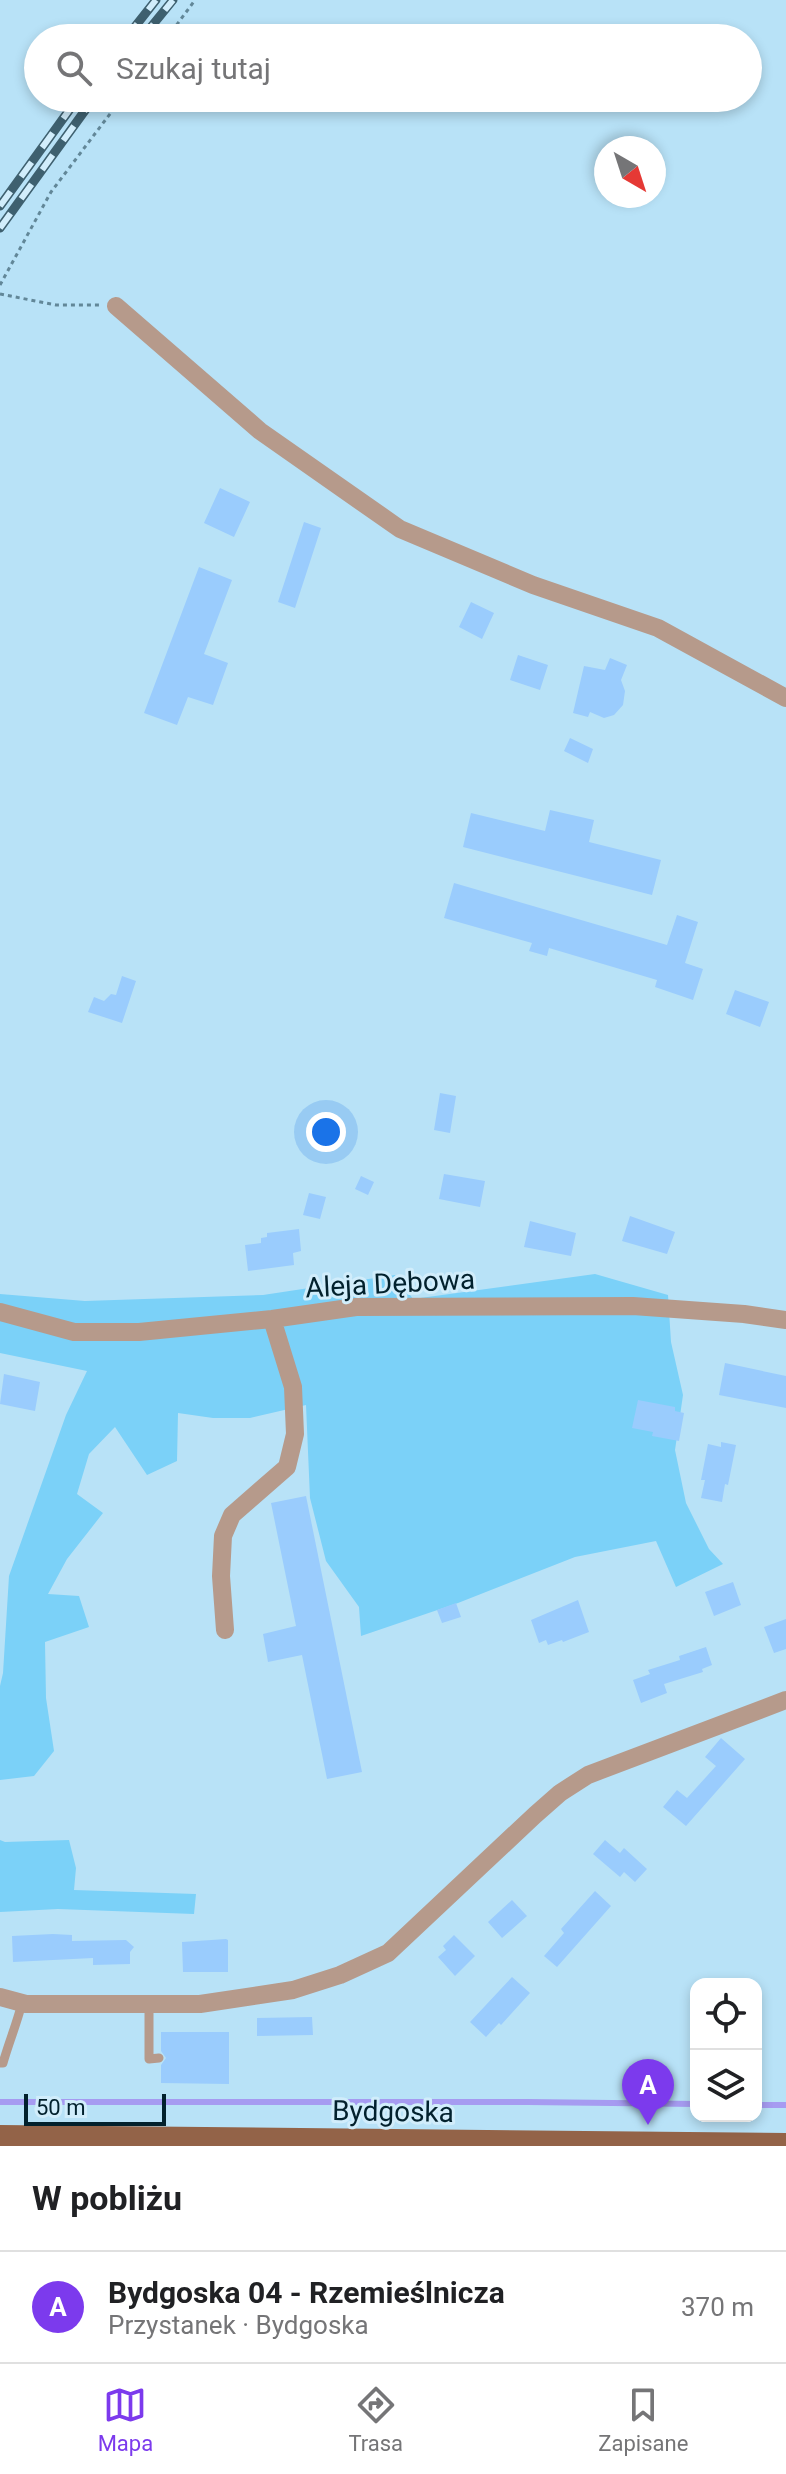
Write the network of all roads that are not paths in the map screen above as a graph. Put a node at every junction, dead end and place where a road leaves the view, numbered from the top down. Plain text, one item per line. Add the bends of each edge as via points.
1 (116, 306) road end
2 (786, 698) edge
3 (0, 1312) edge
4 (272, 1319) junction
5 (786, 1320) edge
6 (225, 1630) dead end
7 (786, 1700) edge
8 (0, 1997) edge
9 (22, 2003) junction
10 (149, 2004) junction
11 (159, 2058) dead end
12 (0, 2063) edge
13 (14, 2140) edge
14 (201, 2143) edge
15 (355, 2143) edge
16 (786, 2145) edge

1 - 2 street via 260,431 400,529 533,585 658,628
3 - 4 street, Aleja Dębowa via 74,1332 139,1332
4 - 5 street, Aleja Dębowa via 356,1307 514,1305 633,1306
4 - 6 street via 293,1387 295,1434 287,1467 232,1515 223,1536
7 - 10 street via 588,1775 535,1815 388,1953 293,1990 200,2004
8 - 9 street
9 - 10 street
9 - 12 lane
10 - 11 lane via 149,2059
13 - 14 main road, Bydgoska
14 - 15 main road, Bydgoska
15 - 16 main road, Bydgoska

